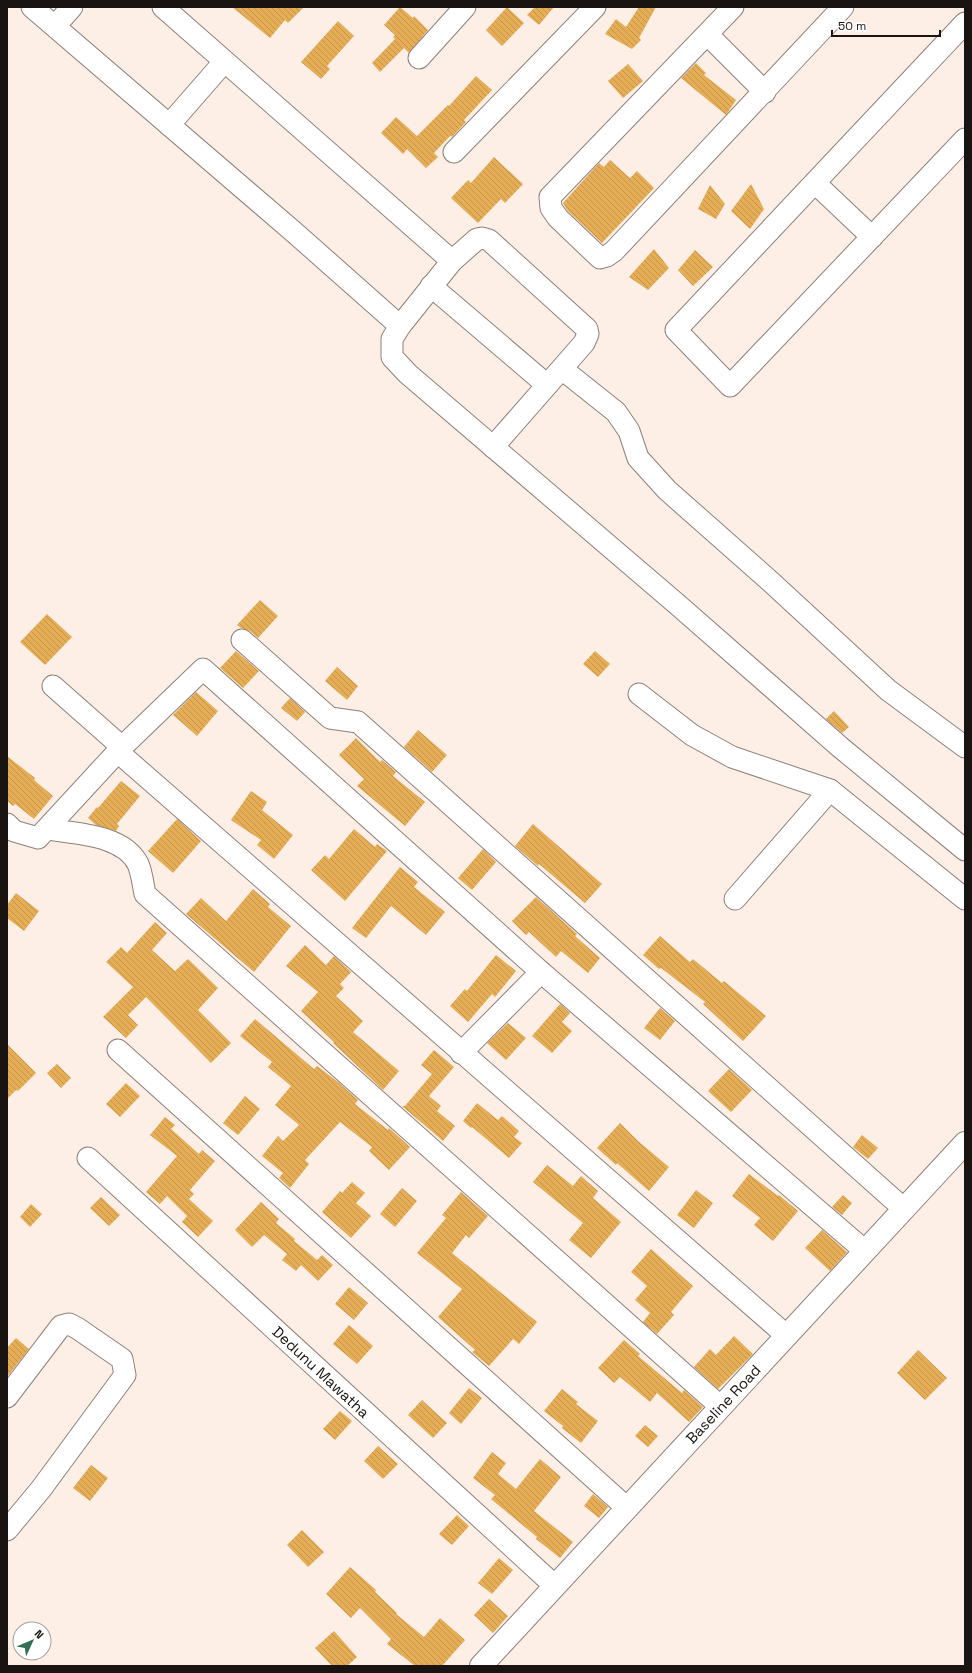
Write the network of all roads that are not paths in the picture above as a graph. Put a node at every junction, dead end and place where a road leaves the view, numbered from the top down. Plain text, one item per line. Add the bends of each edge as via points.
1 (32, 7) edge
2 (72, 7) edge
3 (162, 7) edge
4 (465, 7) edge
5 (595, 7) edge
6 (733, 7) edge
7 (843, 7) edge
8 (965, 23) edge
9 (55, 26) junction
10 (708, 35) junction
11 (419, 58) dead end
12 (224, 62) junction
13 (764, 92) junction
14 (169, 125) junction
15 (965, 139) edge
16 (454, 152) dead end
17 (815, 183) junction
18 (872, 237) junction
19 (452, 261) junction
20 (431, 286) junction
21 (400, 326) junction
22 (562, 369) junction
23 (547, 385) junction
24 (493, 447) junction
25 (242, 640) dead end
26 (53, 686) dead end
27 (639, 694) dead end
28 (965, 747) edge
29 (120, 750) junction
30 (830, 790) junction
31 (7, 824) edge
32 (47, 829) junction
33 (965, 850) edge
34 (735, 899) dead end
35 (965, 899) edge
36 (541, 972) junction
37 (118, 1050) dead end
38 (461, 1053) junction
39 (965, 1143) edge
40 (88, 1158) dead end
41 (904, 1209) junction
42 (866, 1251) junction
43 (787, 1336) junction
44 (7, 1397) edge
45 (721, 1407) junction
46 (627, 1508) junction
47 (7, 1530) edge
48 (555, 1586) junction
49 (481, 1666) edge

1 - 9 street
2 - 9 street
3 - 12 street
4 - 11 street
5 - 16 street
6 - 10 street
7 - 13 street
8 - 17 street
9 - 14 street
10 - 13 street
10 - 13 street via 550,197 551,208 577,238 600,258 610,253
12 - 14 street
12 - 19 street
14 - 21 street
15 - 18 street
17 - 18 street
17 - 18 street via 676,330 730,386
19 - 20 street
19 - 22 street via 477,239 489,240 584,325 588,334 584,343
20 - 21 street
20 - 23 street
21 - 24 street via 392,339 392,357 408,374
22 - 23 street
22 - 28 street via 616,412 629,431 638,458 667,490 888,690
23 - 24 street
24 - 33 street via 840,747
25 - 41 street via 330,718 358,722
26 - 29 street
27 - 30 street via 692,735 732,757
29 - 32 street
29 - 36 street via 203,670
29 - 38 street
30 - 34 street
30 - 35 street
31 - 32 street via 14,831 38,838
32 - 45 street via 97,836 124,848 138,864 145,894
36 - 38 street
36 - 42 street
37 - 46 street
38 - 43 street
39 - 41 main road, Baseline Road
40 - 48 street, Dedunu Mawatha
41 - 42 main road, Baseline Road
42 - 43 main road, Baseline Road
43 - 45 main road, Baseline Road
44 - 47 street via 61,1326 69,1324 77,1328 122,1360 125,1375 41,1489
45 - 46 main road, Baseline Road
46 - 48 main road, Baseline Road
48 - 49 main road, Baseline Road

